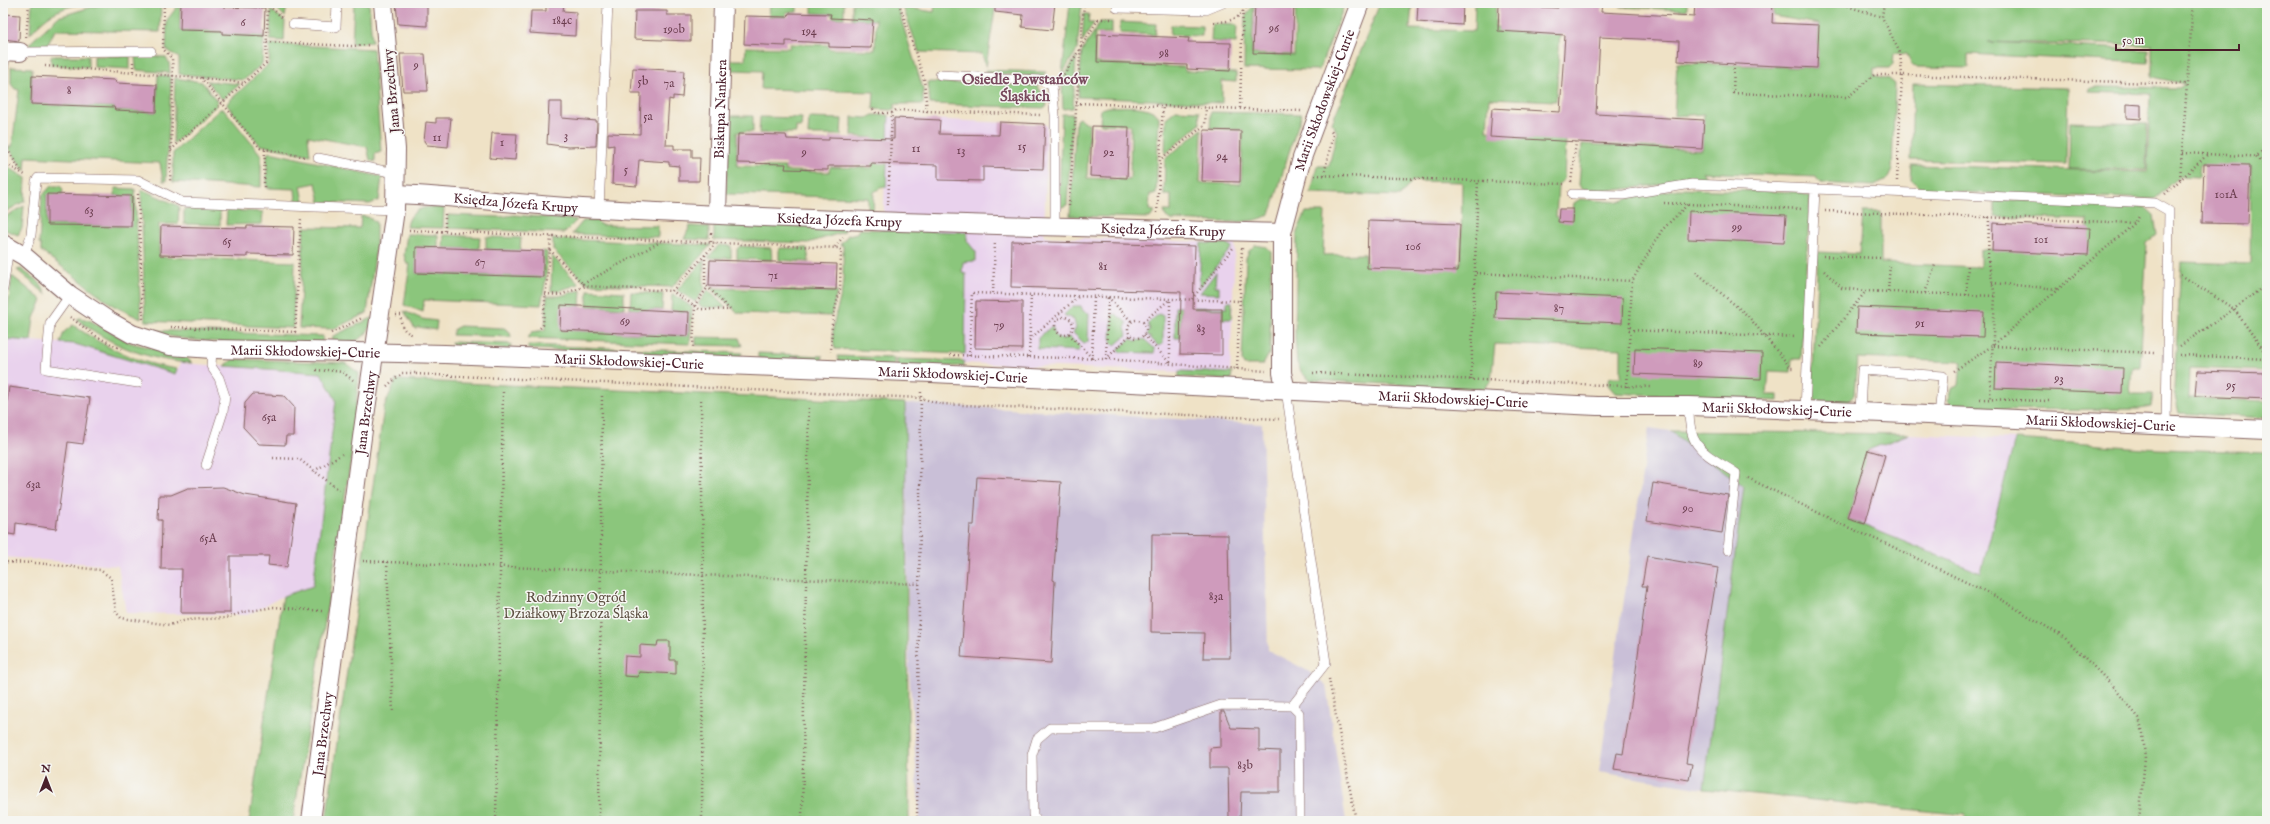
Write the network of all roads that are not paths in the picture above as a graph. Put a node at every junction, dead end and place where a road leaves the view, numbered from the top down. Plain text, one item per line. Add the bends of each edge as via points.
1 (337, 3) edge
2 (383, 3) edge
3 (608, 3) edge
4 (723, 3) edge
5 (1223, 3) edge
6 (1360, 3) edge
7 (1117, 8) dead end
8 (292, 24) road end
9 (14, 50) edge
10 (151, 51) dead end
11 (3, 75) edge
12 (940, 75) dead end
13 (318, 158) road end
14 (396, 173) junction
15 (1816, 189) junction
16 (1572, 194) road end
17 (396, 202) junction
18 (599, 209) junction
19 (717, 214) junction
20 (1055, 228) junction
21 (1282, 233) junction
22 (12, 249) edge
23 (3, 289) edge
24 (70, 295) junction
25 (212, 349) junction
26 (375, 353) junction
27 (138, 383) dead end
28 (1286, 390) junction
29 (1689, 406) junction
30 (1805, 410) junction
31 (1860, 412) junction
32 (1939, 416) junction
33 (2166, 426) junction
34 (2267, 430) edge
35 (206, 465) dead end
36 (1728, 550) dead end
37 (1292, 706) junction
38 (311, 821) edge
39 (1038, 821) edge
40 (1300, 821) edge

1 - 8 lane via 336,27
2 - 14 street, Jana Brzechwy
3 - 18 lane
4 - 19 street, Biskupa Nankera
5 - 7 lane via 1206,10
6 - 21 street, Marii Skłodowskiej-Curie via 1297,175
9 - 10 lane
9 - 11 lane
12 - 20 lane via 1041,80 1052,86
13 - 14 lane
14 - 17 street, Jana Brzechwy
15 - 16 lane via 1692,184 1623,195
15 - 30 lane
15 - 33 lane via 2155,203 2170,211
17 - 18 street, Księdza Józefa Krupy
17 - 22 lane via 302,206 182,202 138,180 38,178 31,236
17 - 26 street, Jana Brzechwy
18 - 19 street, Księdza Józefa Krupy
19 - 20 street, Księdza Józefa Krupy
20 - 21 street, Księdza Józefa Krupy via 1242,235
21 - 28 street, Marii Skłodowskiej-Curie via 1282,373
22 - 23 lane
22 - 24 street, Marii Skłodowskiej-Curie
24 - 25 street, Marii Skłodowskiej-Curie via 132,334 170,346
24 - 27 lane via 50,323 46,369
25 - 26 street, Marii Skłodowskiej-Curie
25 - 35 lane via 211,366 219,378 225,396 223,412
26 - 28 street, Marii Skłodowskiej-Curie via 921,372
26 - 38 street, Jana Brzechwy
28 - 29 street, Marii Skłodowskiej-Curie via 1626,407
28 - 37 lane via 1326,662
29 - 30 street, Marii Skłodowskiej-Curie
29 - 36 lane via 1692,438 1702,452 1736,473
30 - 31 street, Marii Skłodowskiej-Curie
31 - 32 street, Marii Skłodowskiej-Curie
31 - 32 lane via 1862,370 1943,376
32 - 33 street, Marii Skłodowskiej-Curie
33 - 34 street, Marii Skłodowskiej-Curie
37 - 39 lane via 1221,705 1154,728 1050,728 1037,739 1032,755 1033,816
37 - 40 lane via 1300,713

